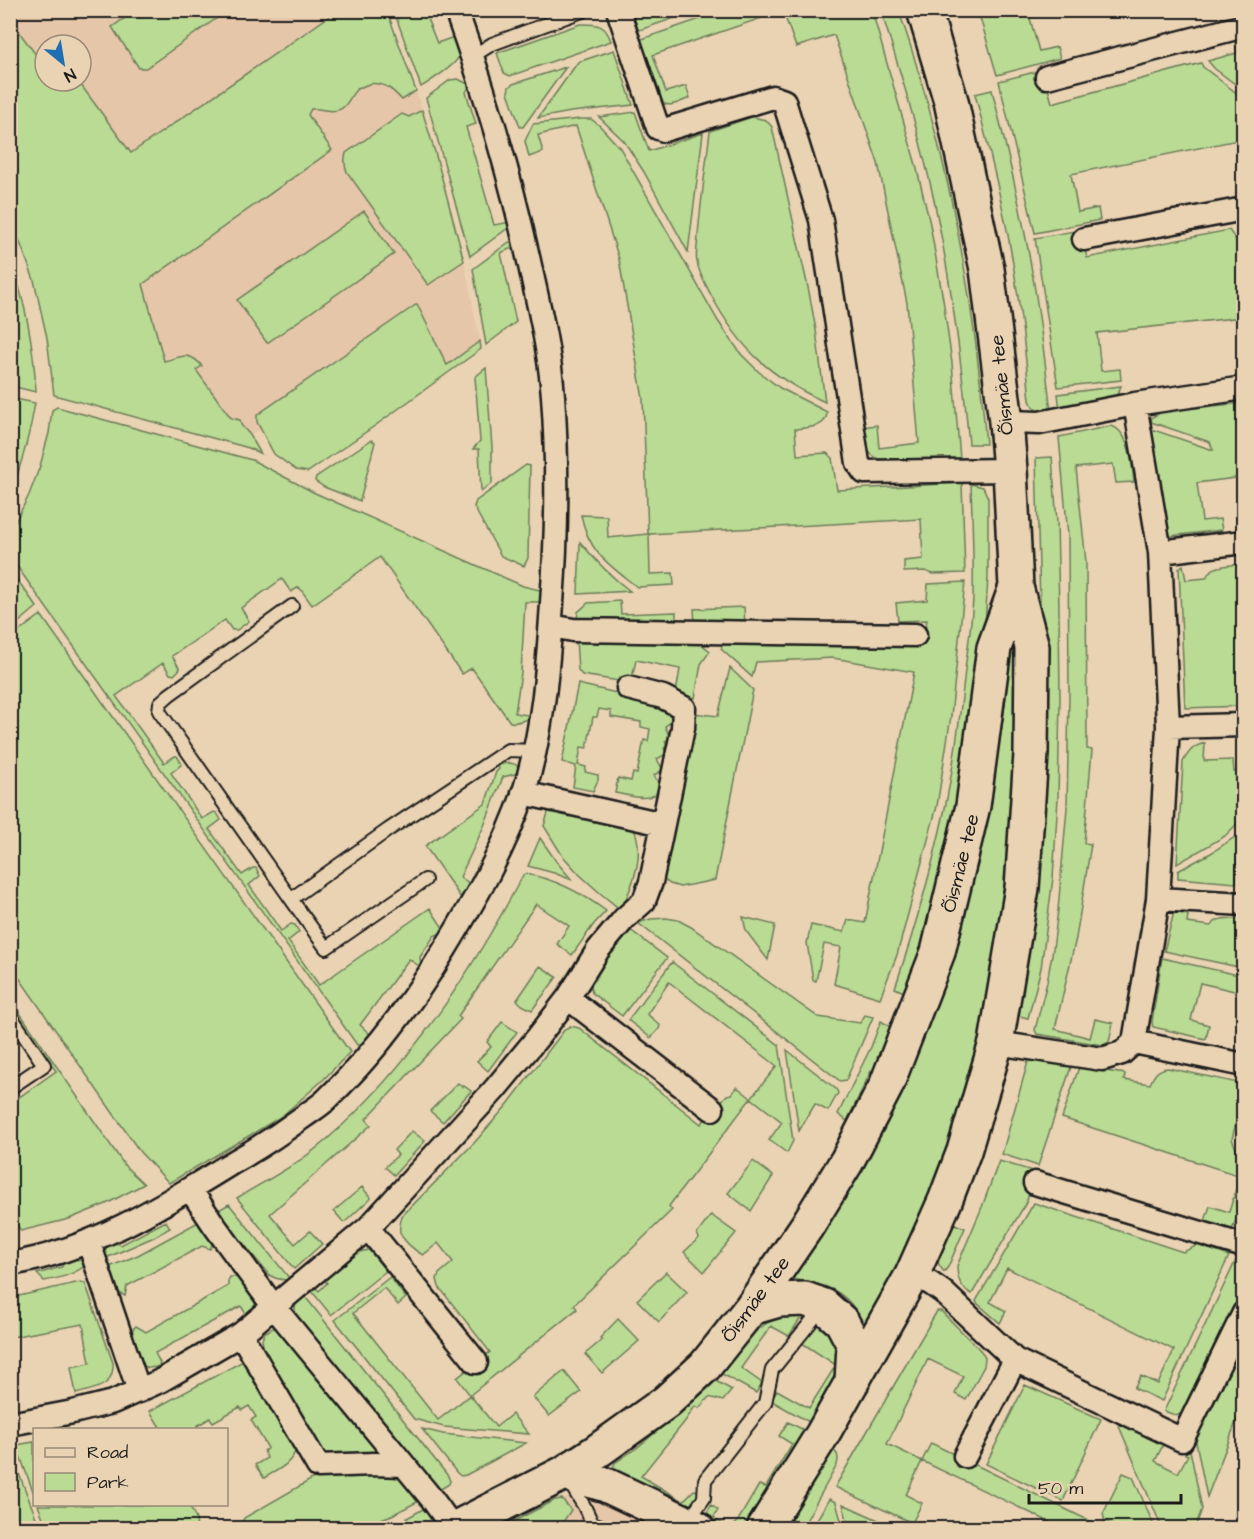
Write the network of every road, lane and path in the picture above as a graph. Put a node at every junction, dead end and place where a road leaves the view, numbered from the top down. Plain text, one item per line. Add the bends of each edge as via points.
1 (456, 10) edge
2 (585, 10) edge
3 (618, 10) edge
4 (924, 10) edge
5 (1244, 26) edge
6 (473, 56) junction
7 (1047, 77) dead end
8 (1244, 209) edge
9 (1084, 239) dead end
10 (1244, 388) edge
11 (1135, 404) junction
12 (1005, 422) junction
13 (1010, 470) junction
14 (1244, 542) edge
15 (1160, 552) junction
16 (1016, 587) junction
17 (292, 606) dead end
18 (551, 626) junction
19 (915, 635) dead end
20 (628, 688) dead end
21 (1244, 725) edge
22 (1168, 728) junction
23 (535, 751) junction
24 (523, 793) junction
25 (663, 824) junction
26 (425, 880) dead end
27 (291, 899) junction
28 (1158, 899) junction
29 (1244, 904) edge
30 (568, 999) junction
31 (10, 1015) edge
32 (1134, 1042) junction
33 (996, 1043) junction
34 (1244, 1065) edge
35 (10, 1088) edge
36 (712, 1109) dead end
37 (1035, 1184) dead end
38 (190, 1189) junction
39 (368, 1228) junction
40 (89, 1242) junction
41 (1244, 1246) edge
42 (10, 1264) edge
43 (912, 1275) junction
44 (824, 1306) junction
45 (274, 1307) junction
46 (751, 1308) junction
47 (1244, 1313) edge
48 (241, 1334) junction
49 (1015, 1360) junction
50 (476, 1362) dead end
51 (852, 1382) junction
52 (139, 1391) junction
53 (10, 1425) edge
54 (965, 1456) dead end
55 (403, 1465) junction
56 (564, 1473) junction
57 (592, 1526) edge
58 (692, 1526) edge
59 (454, 1528) edge
60 (607, 1528) edge
61 (764, 1528) edge

1 - 6 street
2 - 6 lane via 492,44
3 - 13 street via 658,128 664,130 773,97 784,101 821,220 858,463 864,472
4 - 12 main road, Õismäe tee via 951,101 987,269
5 - 7 street
6 - 18 street via 522,228 553,394 556,481
8 - 9 street
10 - 11 street
11 - 12 street via 1040,423
11 - 15 street
12 - 13 main road, Õismäe tee
13 - 16 main road, Õismäe tee
14 - 15 street
15 - 22 street
16 - 33 main road via 1032,647 1031,754 1022,888
16 - 46 main road, Õismäe tee via 994,648 974,807 938,952 886,1086 847,1161
17 - 27 lane via 169,694 160,703 159,711
18 - 19 street via 573,630
18 - 23 street
20 - 25 street via 663,697 684,708
21 - 22 street
22 - 28 street
23 - 24 street
23 - 27 lane via 508,750
24 - 25 street
24 - 38 street via 499,853 472,905 423,984 365,1059 325,1101 278,1136
25 - 30 street via 644,901 598,950
26 - 27 lane via 326,948
28 - 29 street
28 - 32 street
30 - 36 street
30 - 39 street via 495,1089
31 - 35 lane via 44,1065
32 - 33 street via 1122,1053 1102,1059
32 - 34 street
33 - 43 main road via 964,1151
37 - 41 street
38 - 40 street
38 - 45 street
39 - 45 street
39 - 50 street
40 - 42 street
40 - 52 street
43 - 49 street via 943,1292
43 - 51 main road
44 - 46 main road via 797,1299
44 - 51 main road via 842,1322 854,1344
44 - 58 lane via 772,1370 765,1403 705,1480 704,1498
45 - 48 street
45 - 55 street
46 - 56 main road, Õismäe tee via 705,1366 666,1402
47 - 49 street via 1182,1440
48 - 52 street
48 - 55 street via 318,1466
49 - 54 street
51 - 61 main road
52 - 53 street via 113,1402
55 - 59 street
56 - 57 lane
56 - 58 main road via 606,1485
56 - 59 main road, Õismäe tee
57 - 60 lane

